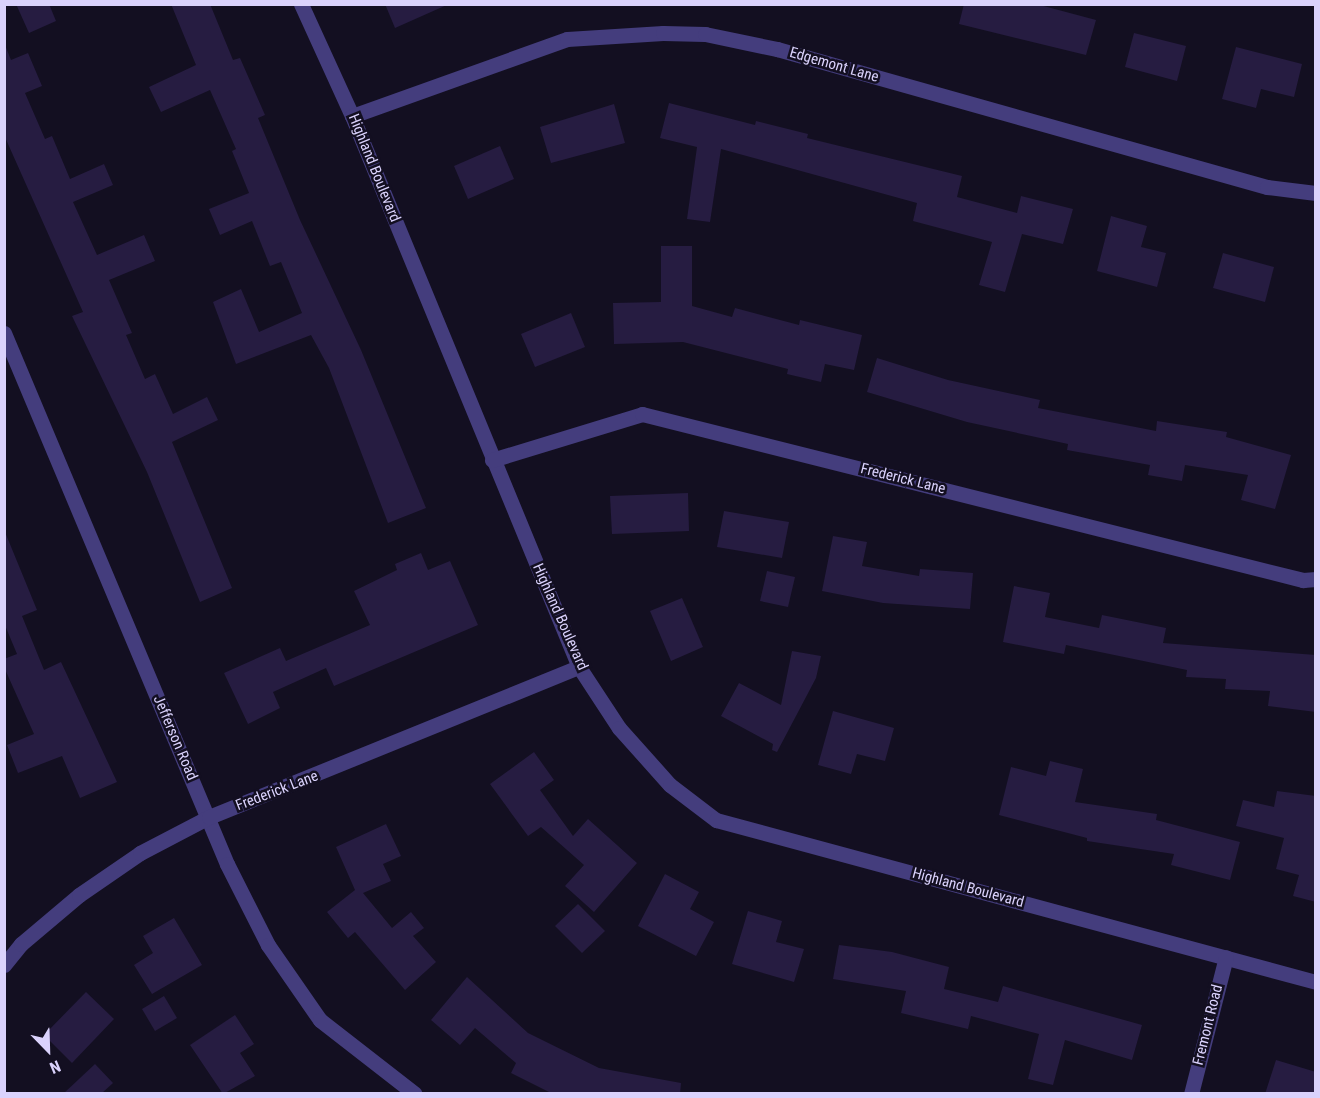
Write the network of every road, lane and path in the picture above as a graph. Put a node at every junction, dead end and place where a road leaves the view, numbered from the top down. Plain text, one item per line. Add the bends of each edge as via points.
1 (301, 4) edge
2 (352, 116) junction
3 (1316, 193) edge
4 (4, 333) edge
5 (492, 460) junction
6 (1316, 579) edge
7 (579, 667) junction
8 (209, 817) junction
9 (1226, 957) junction
10 (4, 965) edge
11 (1316, 982) edge
12 (416, 1094) edge
13 (1191, 1094) edge

1 - 2 street, Highland Boulevard
2 - 3 street, Edgemont Lane via 567,39 705,34 777,49 1267,187
2 - 5 street, Highland Boulevard
4 - 8 street, Jefferson Road
5 - 6 street, Frederick Lane via 642,414 1291,578
5 - 7 street, Highland Boulevard
7 - 8 street, Frederick Lane
7 - 9 street, Highland Boulevard via 619,728 670,784 716,820
8 - 10 street, Frederick Lane via 141,853 79,895 21,944
8 - 12 street, Jefferson Road via 227,864 268,945 320,1020
9 - 11 street, Highland Boulevard
9 - 13 street, Fremont Road

